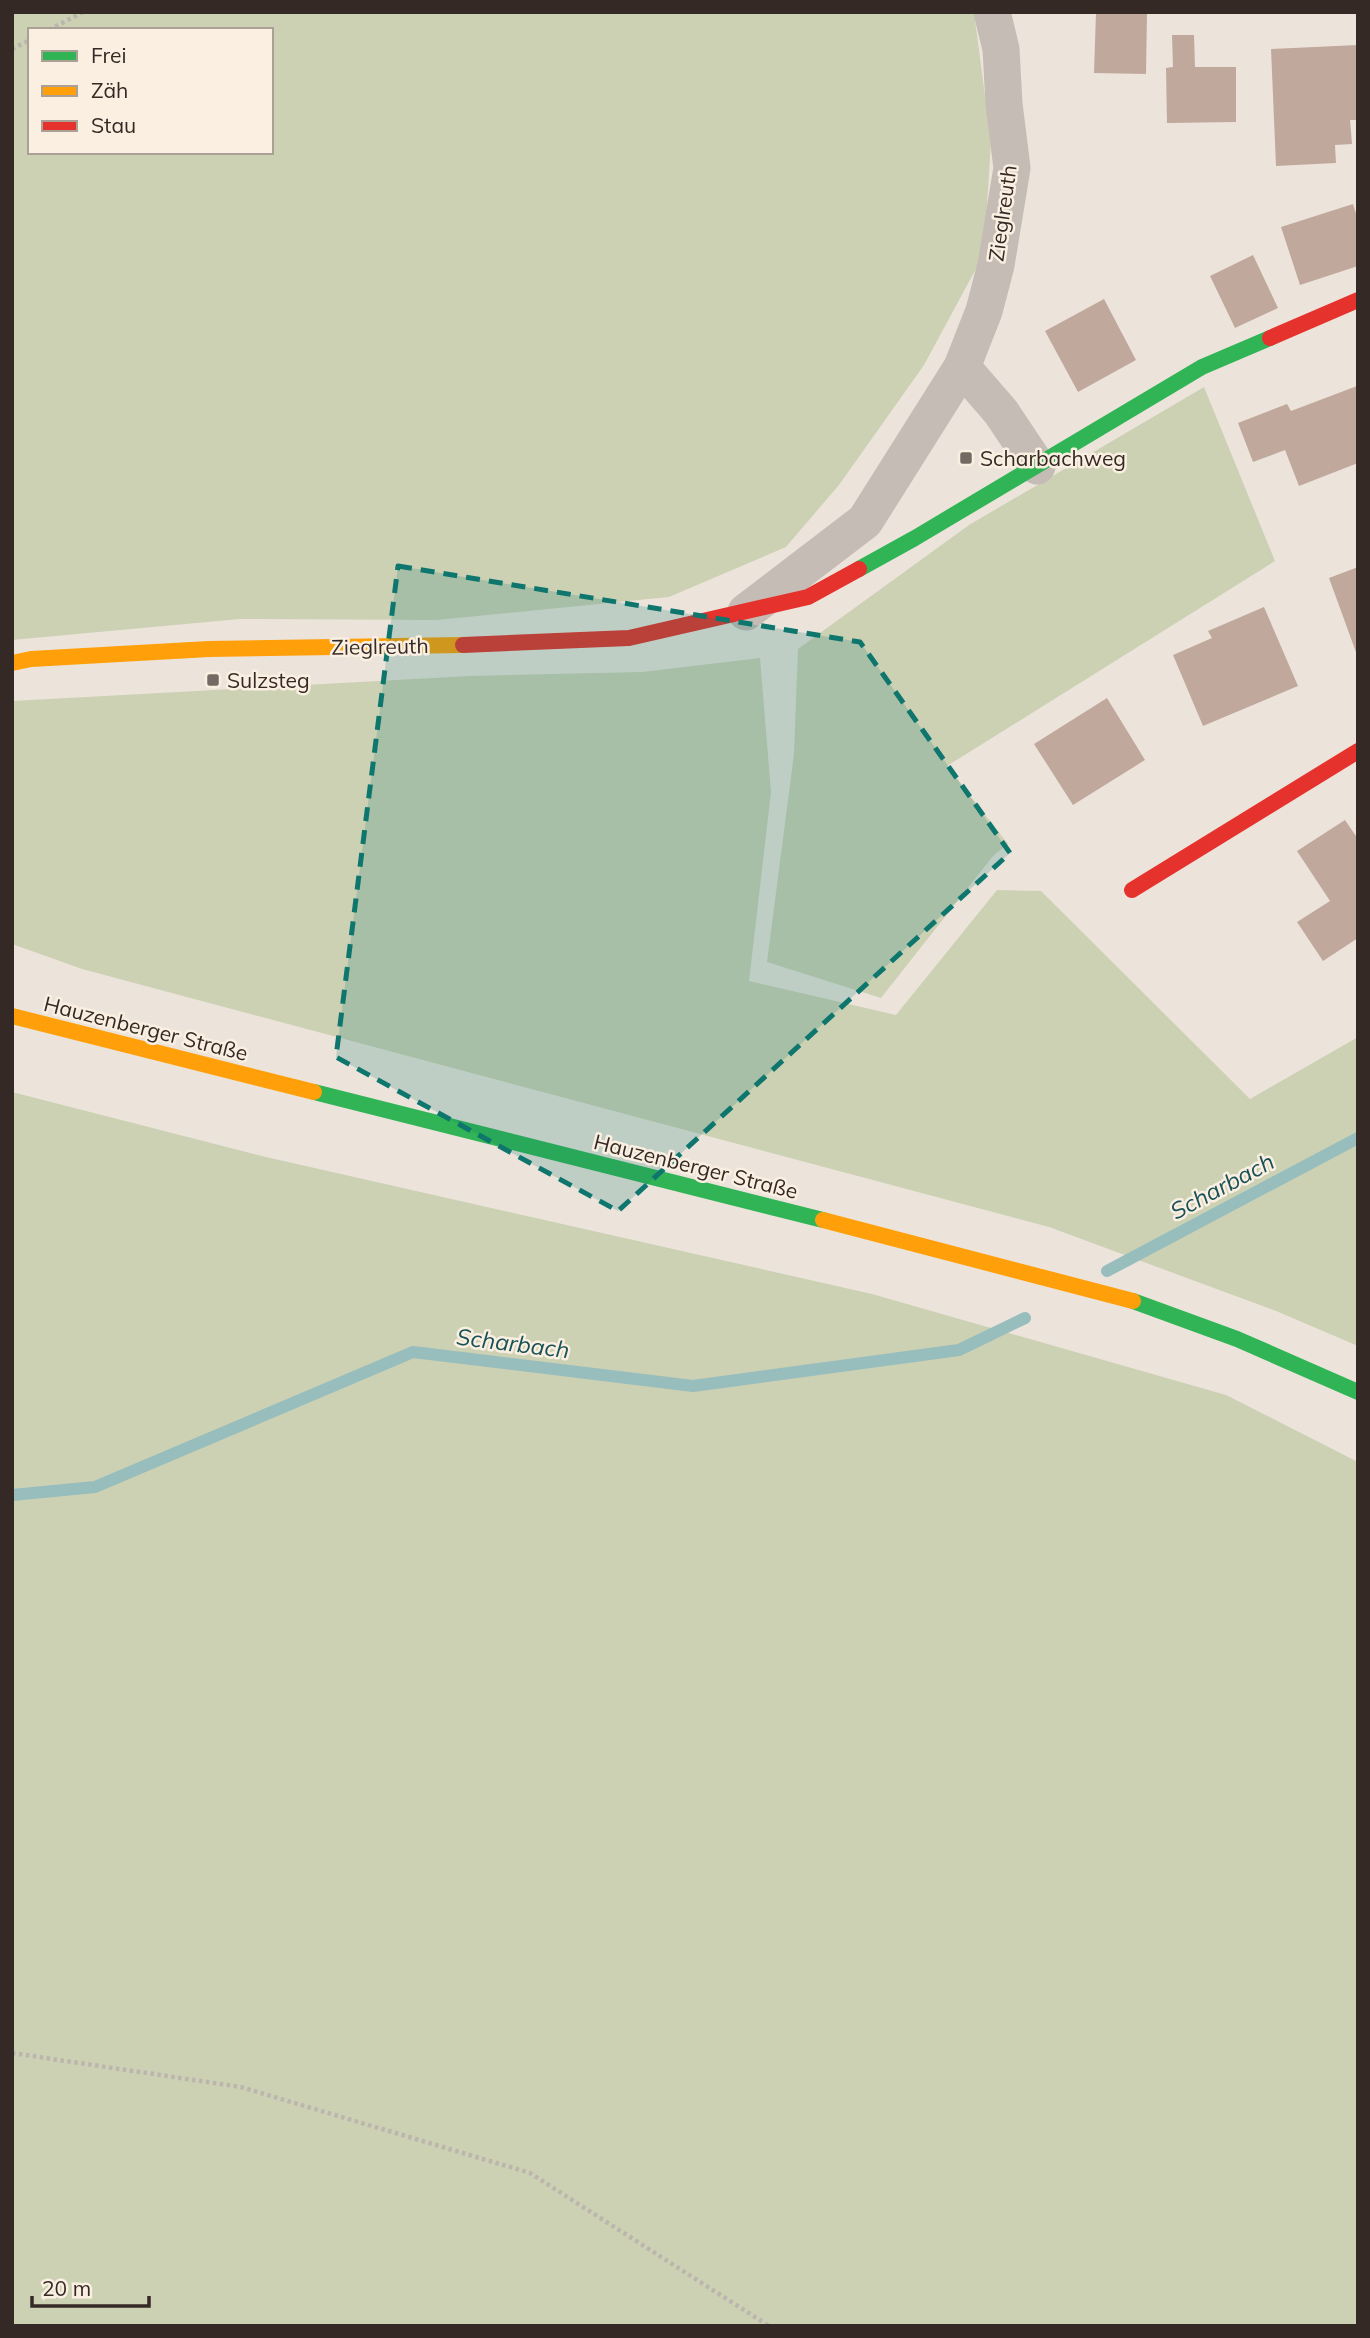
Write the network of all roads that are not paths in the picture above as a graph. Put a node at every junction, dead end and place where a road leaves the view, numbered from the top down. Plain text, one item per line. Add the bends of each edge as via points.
1 (992, 12) edge
2 (1358, 300) edge
3 (962, 367) junction
4 (1037, 466) junction
5 (745, 613) junction
6 (12, 663) edge
7 (1358, 751) edge
8 (1132, 890) dead end
9 (12, 1016) edge
10 (1358, 1392) edge

1 - 3 street, Zieglreuth via 1001,49 1012,167 996,265
2 - 4 street, Zieglreuth via 1202,367
3 - 4 street via 1001,412
3 - 5 street, Zieglreuth via 865,521
4 - 5 street, Zieglreuth via 808,597
5 - 6 street, Zieglreuth via 629,638 209,649
7 - 8 street
9 - 10 street, Hauzenberger Straße via 1115,1295 1237,1339

